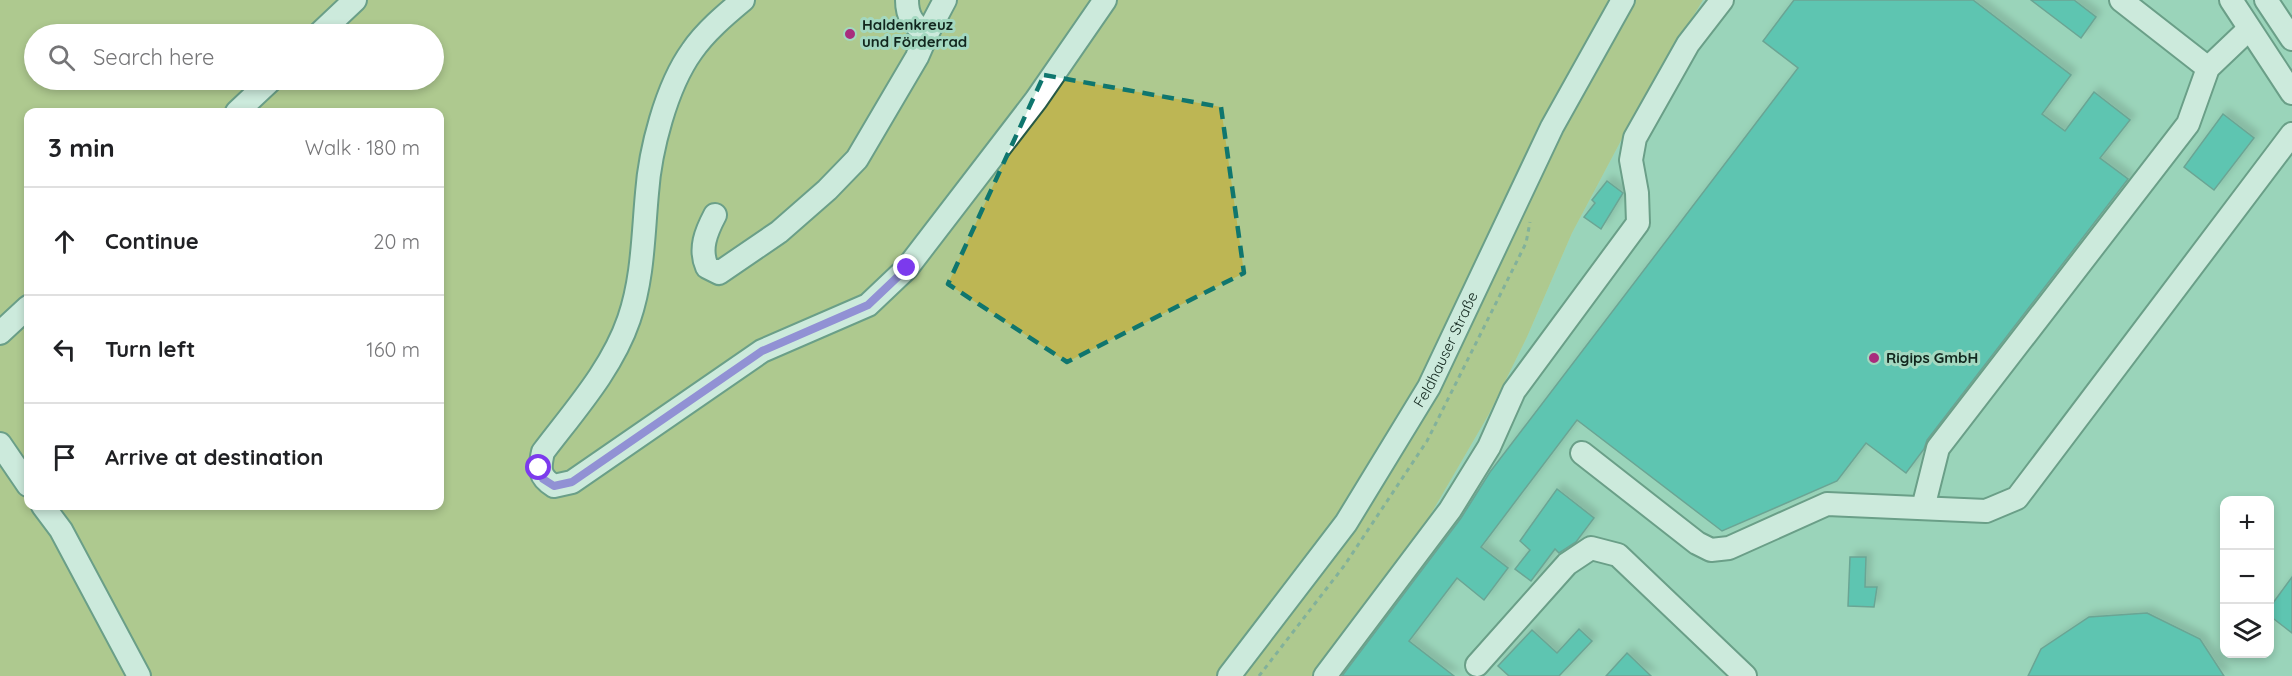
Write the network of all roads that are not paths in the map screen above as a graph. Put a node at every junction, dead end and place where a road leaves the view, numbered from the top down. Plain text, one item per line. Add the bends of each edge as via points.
1 (355, 0) edge
2 (743, 0) edge
3 (907, 0) edge
4 (945, 0) edge
5 (1106, 0) edge
6 (1623, 0) edge
7 (1722, 0) edge
8 (2121, 0) edge
9 (2231, 0) edge
10 (2266, 0) edge
11 (330, 24) edge
12 (2249, 29) junction
13 (927, 34) junction
14 (2292, 39) edge
15 (2208, 68) junction
16 (261, 90) edge
17 (2292, 93) edge
18 (241, 108) edge
19 (2292, 134) edge
20 (715, 215) dead end
21 (24, 311) edge
22 (0, 333) edge
23 (0, 444) edge
24 (1582, 453) dead end
25 (24, 479) edge
26 (1923, 508) junction
27 (46, 510) edge
28 (1477, 665) dead end
29 (139, 676) edge
30 (1229, 676) edge
31 (1324, 676) edge
32 (1745, 676) edge

1 - 11 street
2 - 5 street via 691,52 660,122 651,153 643,260 629,319 618,349 543,452 539,468 543,479 554,486 572,482 762,351 868,305 907,268 1036,100
3 - 13 street via 908,15
4 - 13 street
6 - 30 street, Feldhauser Straße via 1552,127 1429,387 1346,523
7 - 31 street via 1688,44 1635,138 1631,160 1638,223 1514,391 1489,447 1450,510
8 - 15 street
9 - 12 street
10 - 14 street
12 - 15 street
12 - 17 street
13 - 20 street via 857,159 779,232 719,273 706,267 703,253
15 - 26 street via 2188,124 1938,448
16 - 18 street
19 - 26 street via 2017,498 1986,511
21 - 22 street
23 - 25 street
24 - 26 street via 1711,550 1729,548 1827,504
27 - 29 street via 61,530
28 - 32 street via 1567,564 1591,548 1618,555

